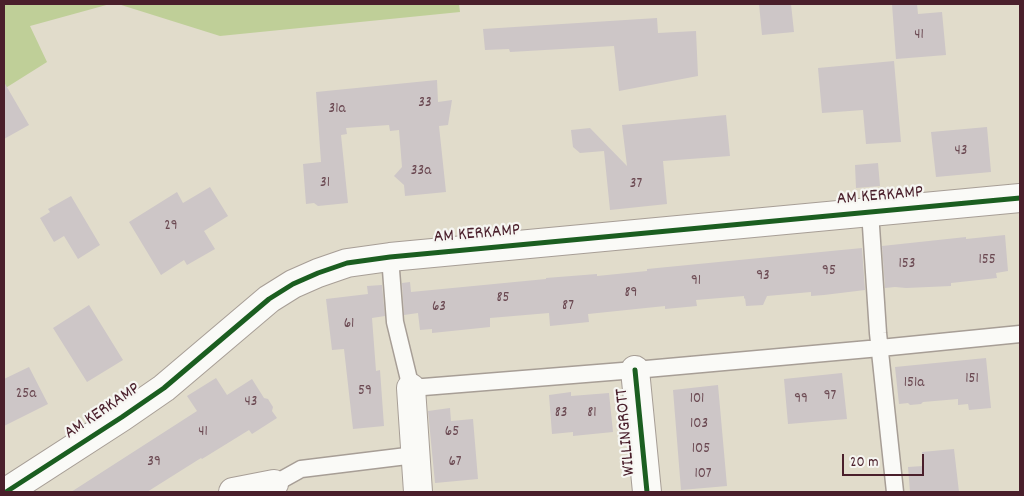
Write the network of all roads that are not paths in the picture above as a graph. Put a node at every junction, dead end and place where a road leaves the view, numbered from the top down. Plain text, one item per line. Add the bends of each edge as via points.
1 (1020, 198) edge
2 (870, 211) junction
3 (390, 257) junction
4 (1020, 334) edge
5 (880, 348) junction
6 (635, 370) junction
7 (410, 388) junction
8 (415, 455) junction
9 (275, 488) edge
10 (6, 492) edge
11 (233, 492) edge
12 (418, 492) edge
13 (647, 492) edge
14 (895, 492) edge

1 - 2 street, AM KERKAMP
2 - 3 street, AM KERKAMP
2 - 5 lane
3 - 7 lane via 395,322
3 - 10 street, AM KERKAMP via 347,263 293,284 269,299 164,388
4 - 5 lane, WILLINGROTT
5 - 6 lane, WILLINGROTT
5 - 14 lane
6 - 7 lane, WILLINGROTT
6 - 13 street, WILLINGROTT
7 - 8 street
8 - 9 lane via 301,469
8 - 12 street
9 - 11 street

